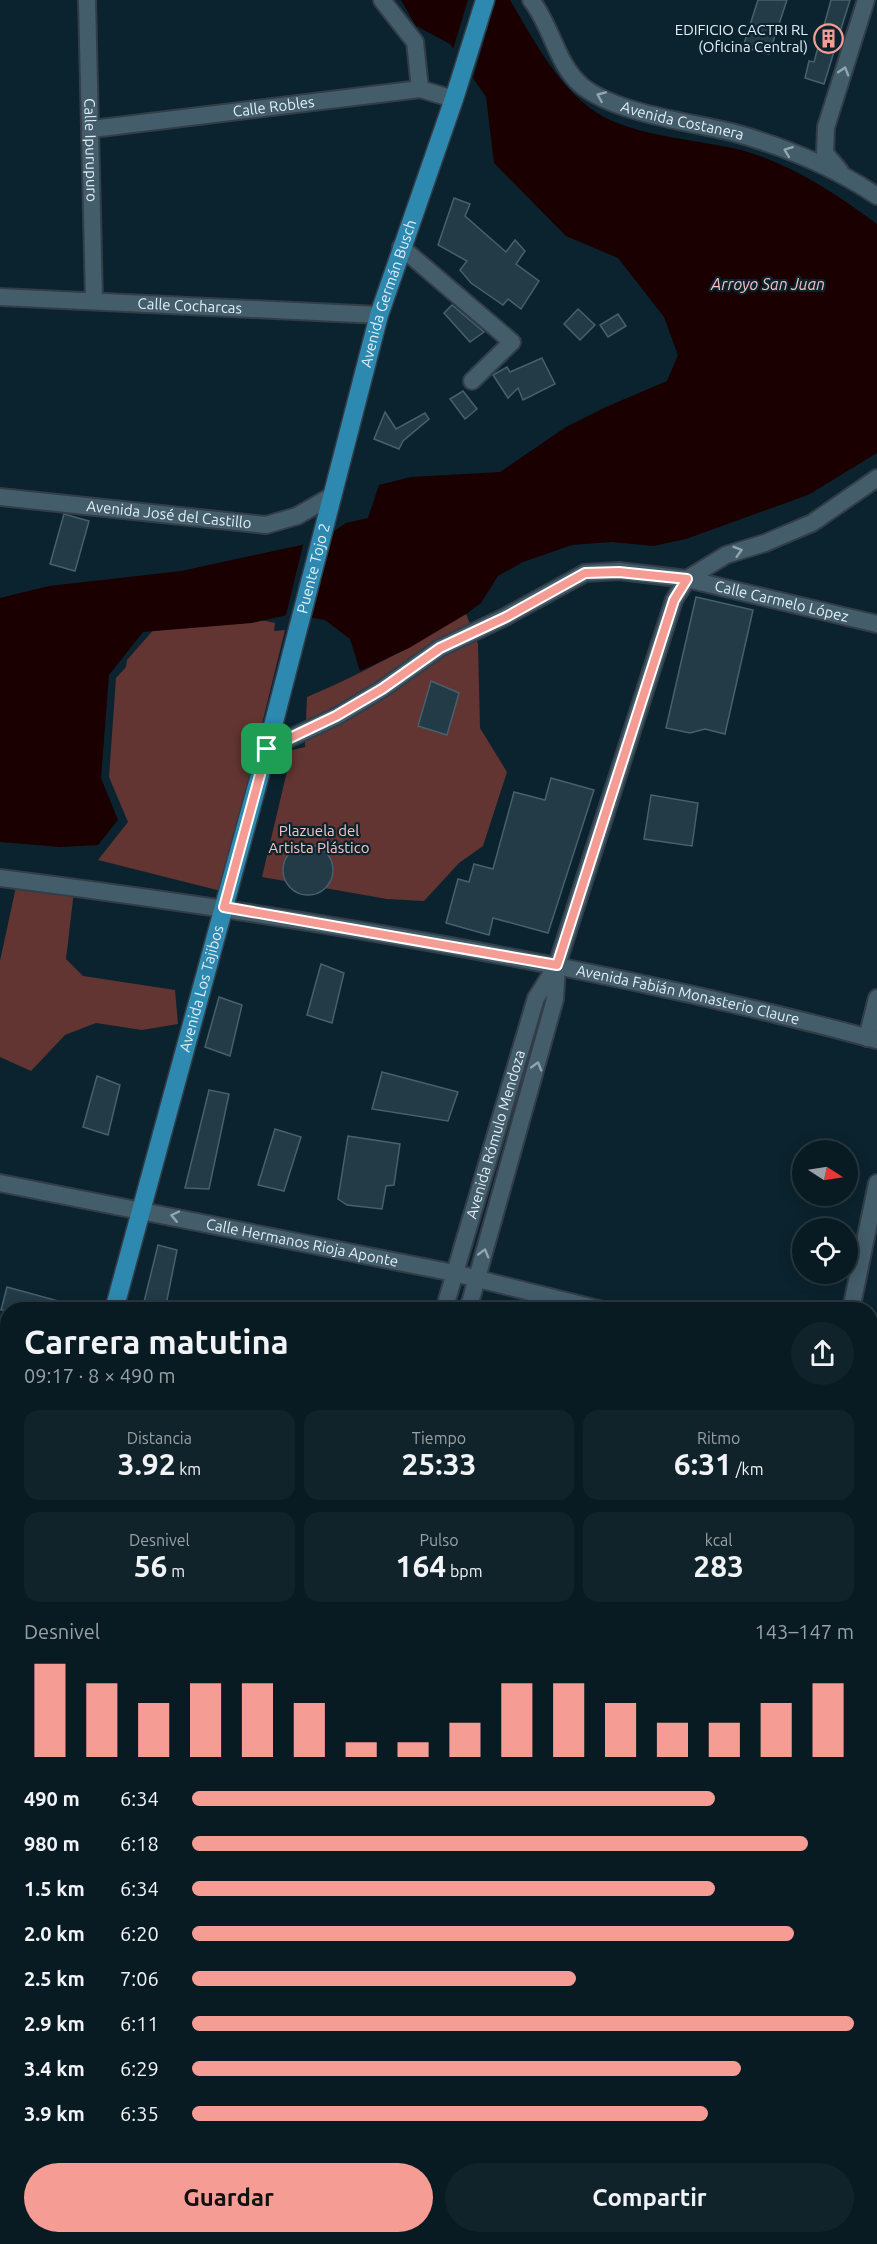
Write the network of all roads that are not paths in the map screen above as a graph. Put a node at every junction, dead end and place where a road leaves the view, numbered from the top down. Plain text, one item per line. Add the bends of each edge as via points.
1 (87, 0) edge
2 (382, 0) edge
3 (485, 0) edge
4 (531, 0) edge
5 (866, 0) edge
6 (420, 89) junction
7 (456, 92) junction
8 (92, 129) junction
9 (842, 173) junction
10 (877, 196) edge
11 (401, 247) junction
12 (0, 297) edge
13 (94, 300) junction
14 (379, 315) junction
15 (472, 381) dead end
16 (877, 478) edge
17 (0, 497) edge
18 (329, 501) junction
19 (687, 579) junction
20 (877, 624) edge
21 (298, 633) joint
22 (267, 749) junction
23 (0, 878) edge
24 (224, 907) junction
25 (557, 965) junction
26 (877, 998) edge
27 (872, 1039) edge
28 (0, 1183) edge
29 (877, 1183) edge
30 (142, 1209) junction
31 (454, 1274) junction
32 (477, 1279) junction
33 (116, 1302) edge
34 (446, 1302) edge
35 (470, 1302) edge
36 (570, 1302) edge
37 (852, 1302) edge

1 - 8 street, Calle Ipurupuro
2 - 6 street via 414,42
3 - 7 main road, Avenida Germán Busch
9 -> 4 street, Avenida Costanera via 764,142 643,113 593,93 566,67
9 -> 5 street via 825,153 826,127
6 - 7 street, Calle Robles
6 - 8 street, Calle Robles
7 - 11 main road, Avenida Germán Busch
8 - 13 street, Calle Ipurupuro
9 - 10 street, Avenida Costanera
11 - 14 main road, Avenida Germán Busch
11 - 15 street via 512,342
12 - 13 street, Calle Cocharcas
13 - 14 street, Calle Cocharcas
14 - 18 main road, Avenida Germán Busch
19 -> 16 street via 726,555 812,523
17 - 18 street, Avenida José del Castillo via 266,525
18 - 21 main road, Puente Tojo 2
19 - 20 street, Calle Carmelo López
19 - 22 street, Calle Carmelo López via 585,573 440,648 336,716
19 - 25 street, Avenida Rómulo Mendoza via 674,600
21 - 22 main road, Avenida Los Tajibos
22 - 24 main road, Avenida Los Tajibos
23 - 24 street, Avenida Fabián Monasterio Claure
24 - 25 street, Avenida Fabián Monasterio Claure
24 - 30 main road, Avenida Los Tajibos
25 - 27 street, Avenida Fabián Monasterio Claure
25 - 31 street, Avenida Rómulo Mendoza via 536,998
32 -> 25 street, Avenida Rómulo Mendoza via 555,999
26 - 27 street
28 - 30 street, Calle Hermanos Rioja Aponte
29 - 37 street
31 -> 30 street, Calle Hermanos Rioja Aponte
30 - 33 main road, Avenida Los Tajibos
31 - 32 street, Calle Hermanos Rioja Aponte
31 - 34 street, Avenida Rómulo Mendoza
32 - 35 street, Avenida Rómulo Mendoza
32 - 36 street, Calle Hermanos Rioja Aponte

